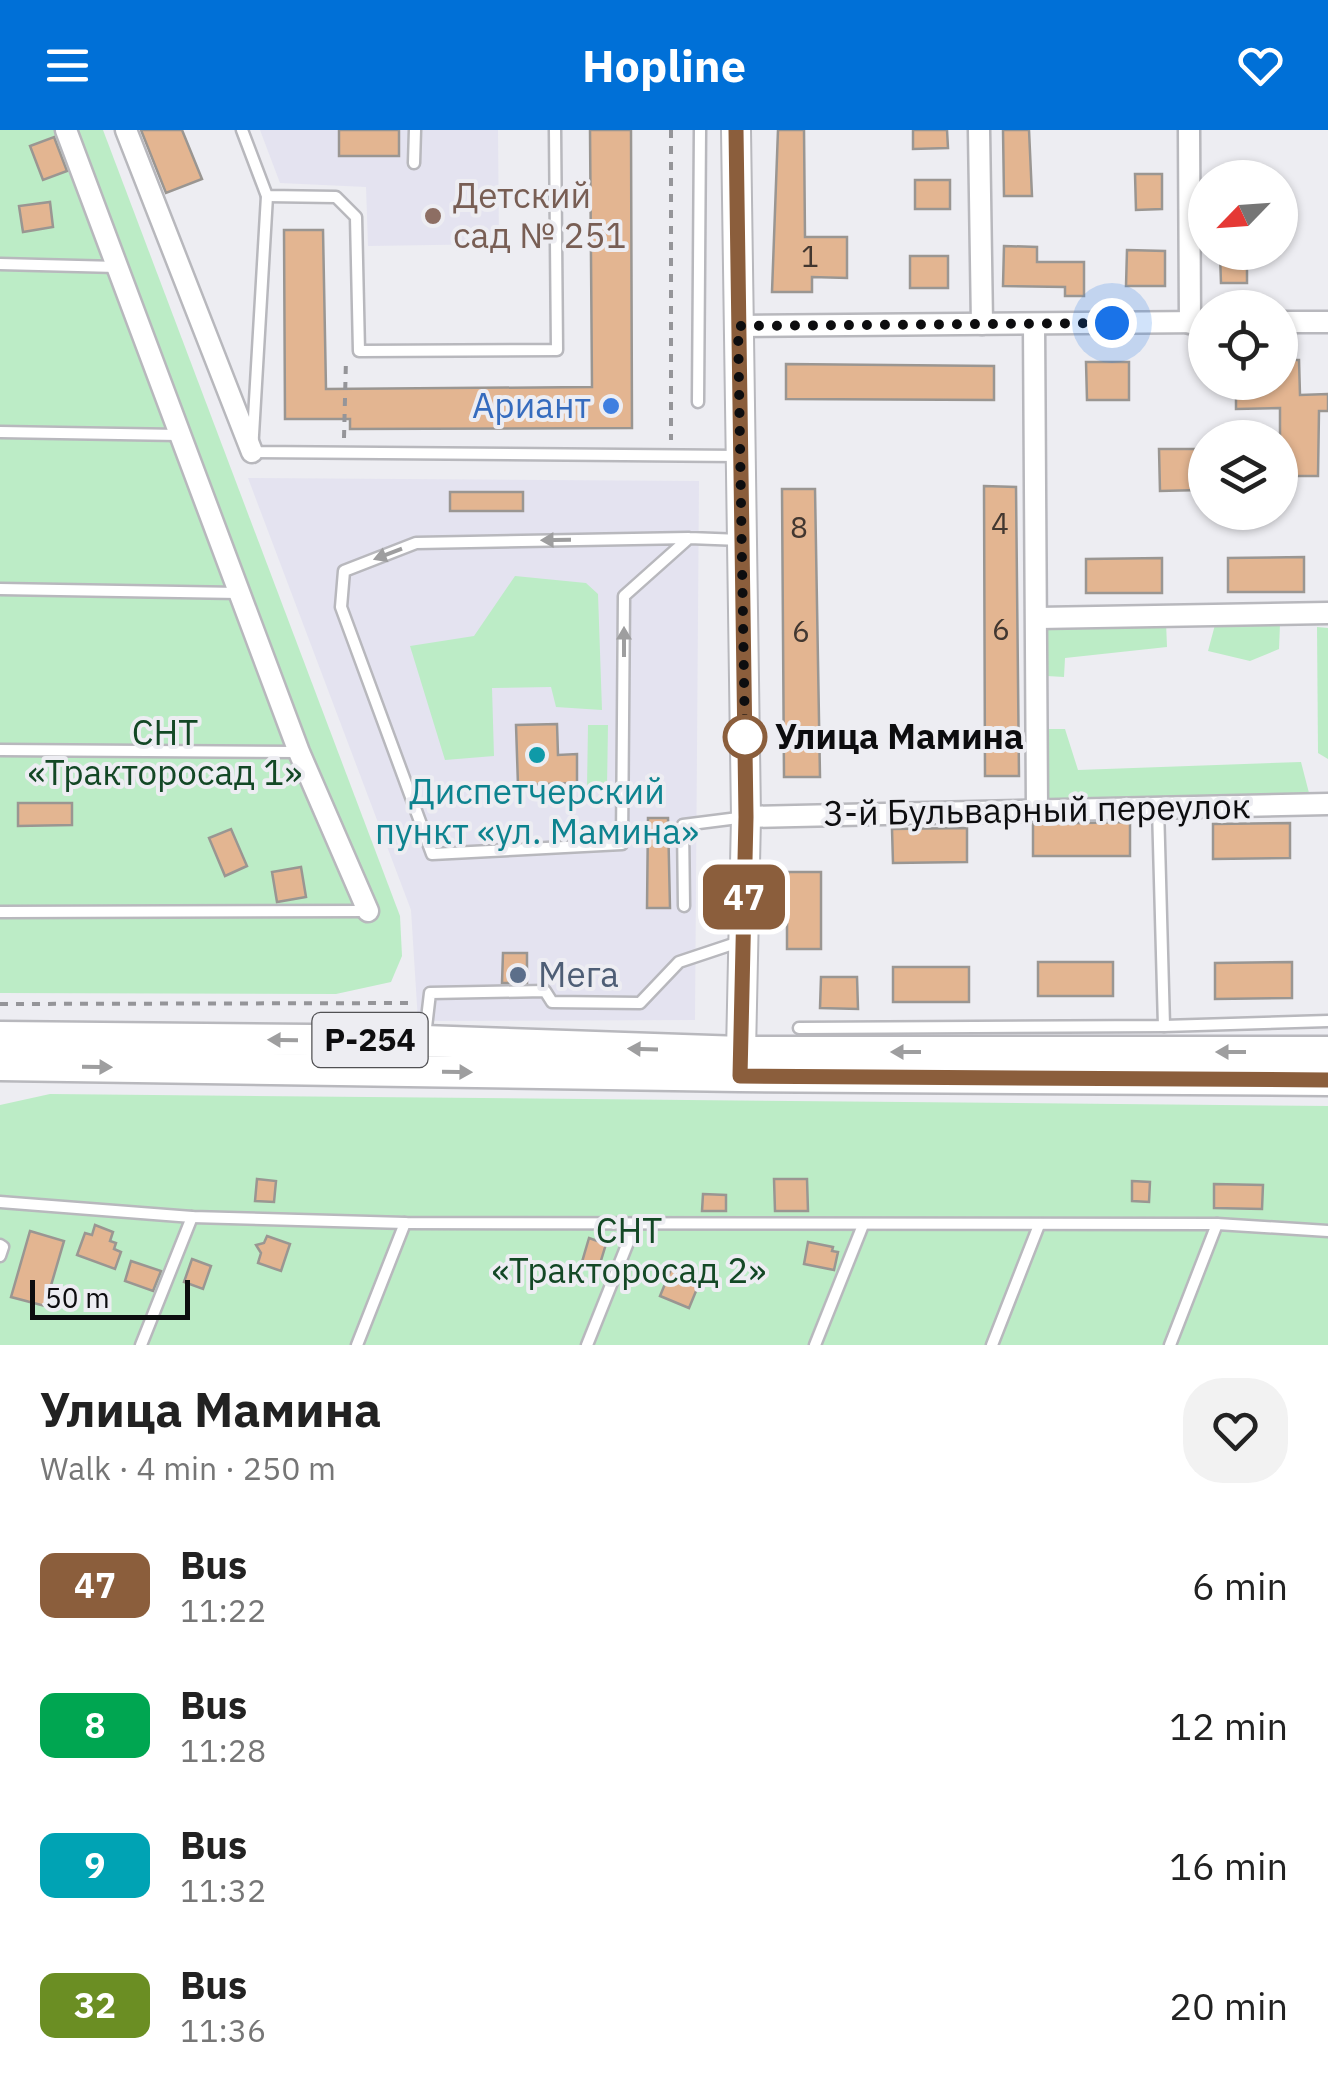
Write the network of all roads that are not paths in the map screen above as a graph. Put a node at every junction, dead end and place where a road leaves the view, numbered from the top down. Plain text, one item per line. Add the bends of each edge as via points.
1 (66, 130) edge
2 (126, 130) edge
3 (242, 130) edge
4 (414, 130) edge
5 (555, 130) edge
6 (700, 130) edge
7 (736, 130) edge
8 (978, 130) edge
9 (1188, 130) edge
10 (414, 163) dead end
11 (267, 196) junction
12 (0, 264) edge
13 (118, 267) junction
14 (1196, 290) edge
15 (1188, 322) edge
16 (1298, 322) edge
17 (1328, 322) edge
18 (982, 324) junction
19 (1034, 324) junction
20 (738, 326) junction
21 (698, 402) dead end
22 (0, 432) edge
23 (180, 435) junction
24 (252, 452) junction
25 (740, 456) junction
26 (689, 538) junction
27 (742, 540) junction
28 (0, 589) edge
29 (240, 592) junction
30 (1328, 613) edge
31 (1038, 618) junction
32 (0, 750) edge
33 (299, 752) junction
34 (1328, 804) edge
35 (1158, 806) junction
36 (1037, 809) junction
37 (746, 817) junction
38 (684, 906) dead end
39 (368, 911) joint
40 (0, 912) edge
41 (743, 941) junction
42 (1328, 1020) edge
43 (1164, 1026) junction
44 (798, 1028) dead end
45 (0, 1037) edge
46 (424, 1041) junction
47 (1328, 1052) edge
48 (741, 1064) junction
49 (0, 1066) edge
50 (1328, 1080) edge
51 (0, 1202) edge
52 (192, 1217) junction
53 (405, 1223) junction
54 (1218, 1224) junction
55 (635, 1225) junction
56 (863, 1225) junction
57 (1039, 1225) junction
58 (1328, 1231) edge
59 (0, 1246) edge
60 (0, 1256) edge
61 (142, 1345) edge
62 (357, 1345) edge
63 (587, 1345) edge
64 (815, 1345) edge
65 (992, 1345) edge
66 (1170, 1345) edge

1 - 13 street
2 - 24 street
3 - 11 lane
4 - 10 lane
5 - 11 lane via 556,350 358,351 356,218 336,197
6 - 21 lane
7 - 20 main road
8 - 18 street
9 - 14 street
11 - 24 lane
12 - 13 lane
13 - 23 street
15 - 19 street
16 - 17 street
18 - 19 street
18 - 20 street
19 - 31 street
20 - 25 main road
22 - 23 lane
23 - 29 street
24 - 25 lane
25 - 27 main road
26 -> 26 lane via 416,543 344,571 340,606 432,854 622,844 624,596
26 - 27 lane
27 - 37 main road
28 - 29 lane
29 - 33 street
30 - 31 street
31 - 36 street
32 - 33 lane
33 - 39 street
34 - 35 street, 3-й Бульварный переулок
35 - 36 street, 3-й Бульварный переулок
35 - 43 lane
36 - 37 street, 3-й Бульварный переулок
37 - 38 lane via 683,825
37 - 41 main road
39 - 40 lane
41 - 46 lane via 679,962 640,1003 552,1002 545,991 430,993
41 - 48 main road
42 - 43 lane
43 - 44 lane
46 -> 45 main road, Р-254
48 -> 46 main road, Р-254
47 -> 48 main road
49 -> 48 main road, Р-254
48 - 50 main road
51 - 52 lane
52 - 53 lane
52 - 61 lane
53 - 55 lane
53 - 62 lane
54 - 57 lane
54 - 58 lane
54 - 66 lane
55 - 56 lane
55 - 63 lane
56 - 57 lane
56 - 64 lane
57 - 65 lane
59 - 60 lane

